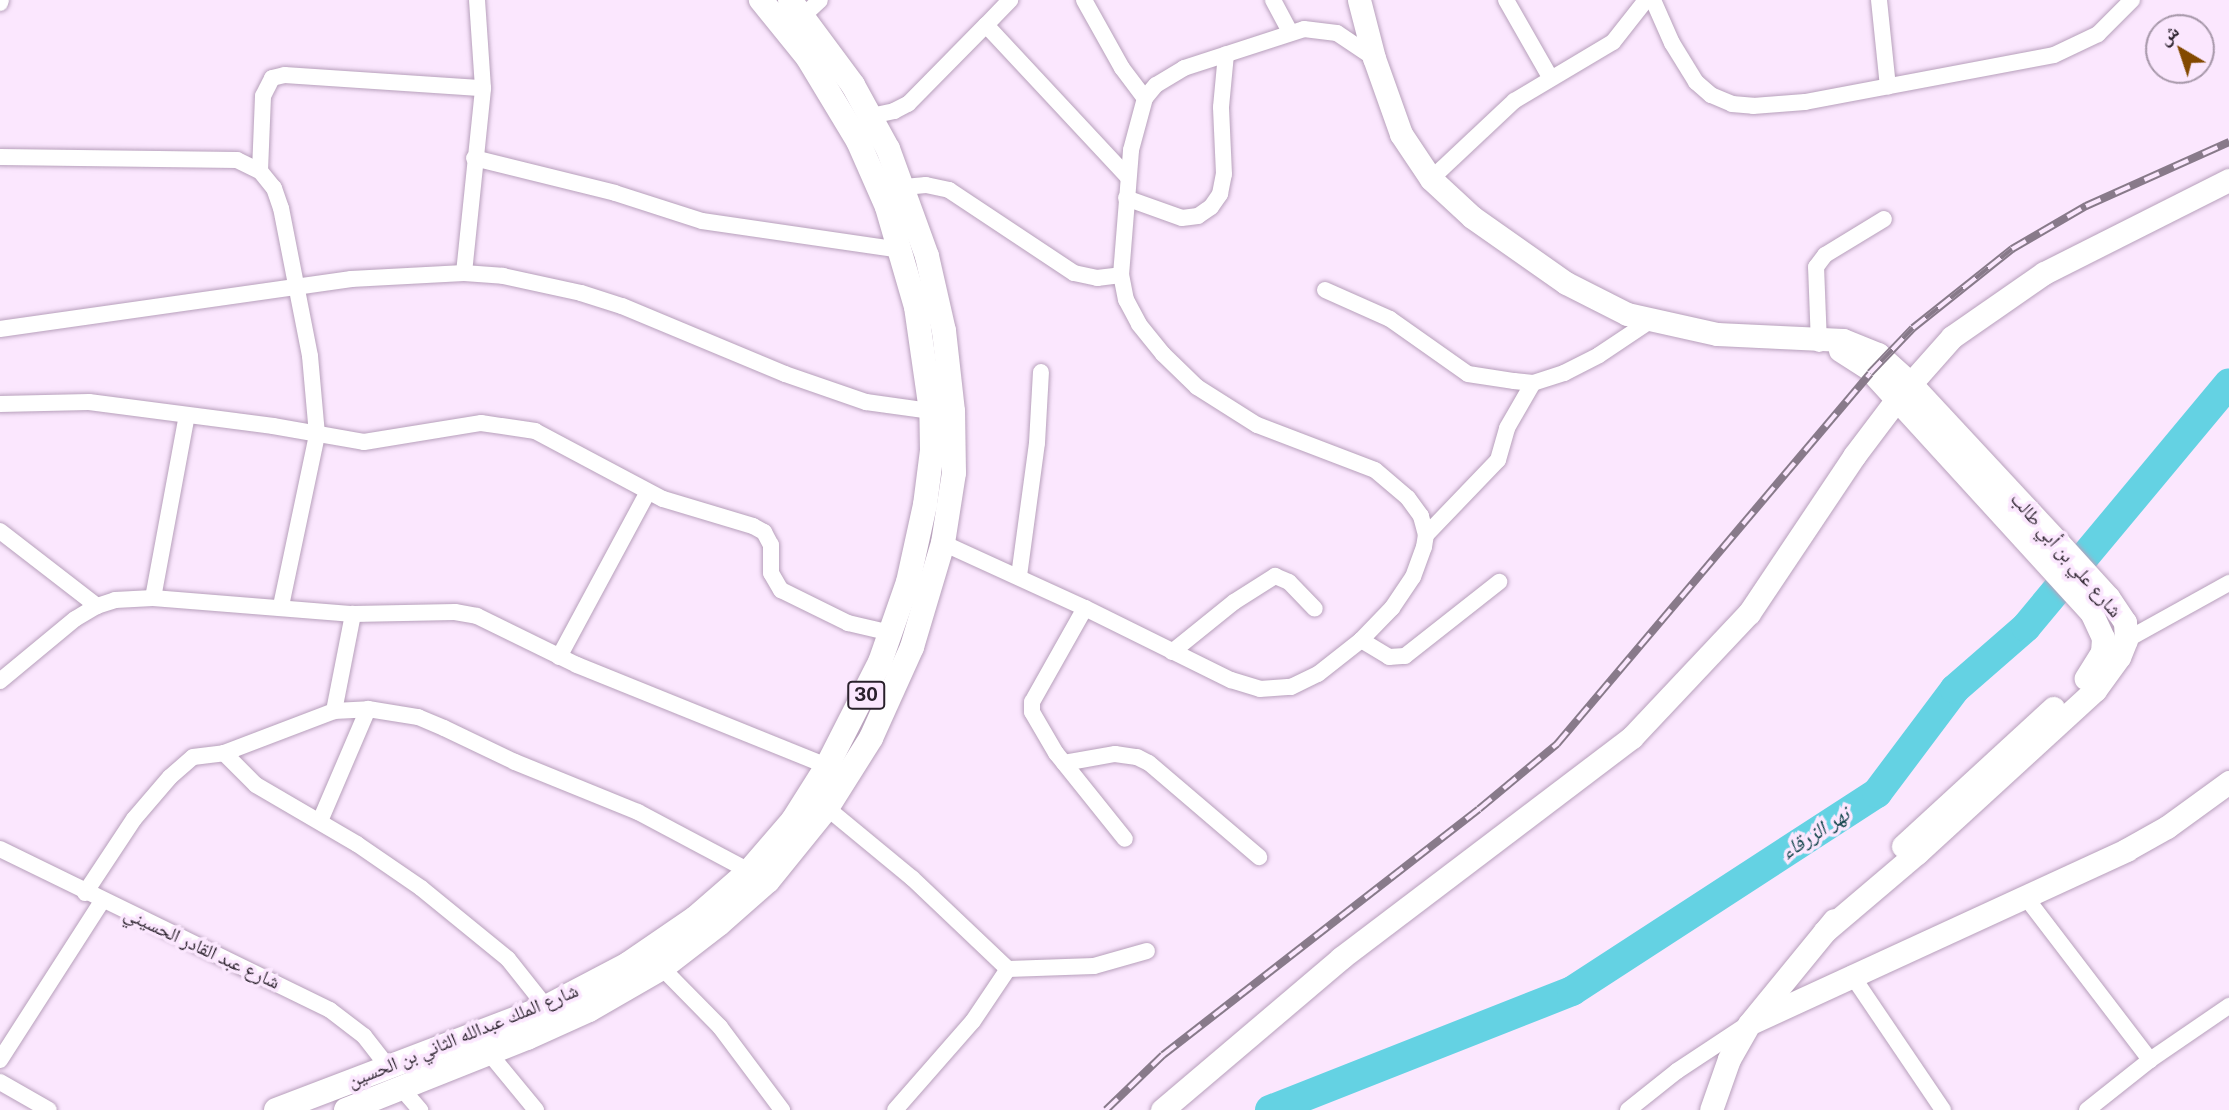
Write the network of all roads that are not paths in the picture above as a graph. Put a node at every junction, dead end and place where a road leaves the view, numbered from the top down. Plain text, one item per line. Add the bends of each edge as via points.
1 (477, 0) edge
2 (761, 0) edge
3 (1010, 0) edge
4 (1084, 0) edge
5 (1273, 0) edge
6 (1359, 0) edge
7 (1506, 0) edge
8 (1646, 0) edge
9 (1653, 0) edge
10 (1879, 0) edge
11 (2132, 0) edge
12 (804, 5) edge
13 (986, 25) junction
14 (1290, 32) junction
15 (1226, 54) junction
16 (1374, 58) junction
17 (1550, 78) junction
18 (1888, 87) junction
19 (483, 88) junction
20 (1145, 98) junction
21 (871, 116) junction
22 (0, 157) edge
23 (474, 158) junction
24 (260, 171) junction
25 (1127, 176) junction
26 (1431, 179) junction
27 (2229, 180) edge
28 (904, 187) junction
29 (1126, 198) junction
30 (1884, 219) dead end
31 (902, 250) junction
32 (464, 273) junction
33 (1121, 275) junction
34 (297, 285) junction
35 (1325, 290) dead end
36 (1650, 321) junction
37 (0, 329) edge
38 (1812, 340) junction
39 (1041, 372) dead end
40 (1533, 383) junction
41 (1904, 391) junction
42 (0, 404) edge
43 (931, 411) junction
44 (187, 415) junction
45 (317, 435) junction
46 (648, 492) junction
47 (937, 507) junction
48 (0, 531) edge
49 (1426, 534) junction
50 (943, 543) junction
51 (1018, 576) junction
52 (1499, 582) dead end
53 (2229, 583) edge
54 (153, 598) junction
55 (2099, 604) junction
56 (97, 606) junction
57 (281, 606) junction
58 (1085, 608) junction
59 (1315, 609) dead end
60 (353, 614) junction
61 (891, 633) junction
62 (2126, 639) junction
63 (1361, 640) junction
64 (1172, 652) junction
65 (559, 657) junction
66 (0, 681) edge
67 (368, 709) junction
68 (334, 711) junction
69 (224, 753) junction
70 (1064, 763) junction
71 (827, 766) junction
72 (2229, 782) edge
73 (828, 808) junction
74 (320, 821) junction
75 (1125, 839) dead end
76 (0, 849) edge
77 (1259, 857) dead end
78 (749, 871) junction
79 (85, 893) junction
80 (2024, 895) junction
81 (102, 901) junction
82 (1825, 931) junction
83 (1147, 951) dead end
84 (662, 968) junction
85 (1008, 969) junction
86 (1851, 974) junction
87 (2229, 1006) edge
88 (546, 1007) junction
89 (1749, 1024) junction
90 (489, 1053) junction
91 (0, 1060) edge
92 (2150, 1060) junction
93 (388, 1067) junction
94 (0, 1082) edge
95 (402, 1088) junction
96 (49, 1110) edge
97 (276, 1110) edge
98 (346, 1110) edge
99 (420, 1110) edge
100 (536, 1110) edge
101 (782, 1110) edge
102 (895, 1110) edge
103 (1162, 1110) edge
104 (1628, 1110) edge
105 (1712, 1110) edge
106 (1943, 1110) edge
107 (2087, 1110) edge

1 - 19 street
2 - 31 main road, شارع الملك عبدالله الثاني بن الحسين / 30 via 808,58 847,120
3 - 13 street
4 - 20 street via 1122,68
5 - 14 street
6 - 16 street, شارع علي بن أبي طالب
7 - 17 street
8 - 17 street via 1607,47
9 - 18 street via 1696,82 1732,104 1780,105
10 - 18 street
11 - 18 street via 2098,34 2071,49
12 - 21 main road, شارع الملك عبدالله الثاني بن الحسين / 30
13 - 21 street via 908,104
13 - 25 street
14 - 15 street
14 - 16 street via 1317,28 1337,33
15 - 20 street via 1169,75
15 - 29 street via 1221,107 1224,174 1220,194 1211,207 1198,216 1182,218
16 - 26 street, شارع علي بن أبي طالب via 1401,134
17 - 26 street via 1514,101
19 - 23 street
19 - 24 street via 285,75 272,78 264,88
20 - 25 street
21 - 28 main road, شارع الملك عبدالله الثاني بن الحسين / 30
22 - 24 street via 219,158 237,160
23 - 31 street via 702,221
23 - 32 street
24 - 34 street via 274,188 281,208
25 - 29 street
26 - 36 street, شارع علي بن أبي طالب via 1530,260 1588,297
27 - 41 street via 2044,272 2008,295 1952,337
28 - 33 street via 949,190 1074,273 1097,278
28 - 47 main road, شارع الملك عبدالله الثاني بن الحسين / 30 via 927,256 944,331 955,440
29 - 33 street
30 - 38 street via 1820,260 1815,274
31 - 43 main road, شارع الملك عبدالله الثاني بن الحسين / 30 via 916,307
32 - 34 street
32 - 43 street via 503,276 581,293 840,394 894,408
33 - 49 street via 1132,312 1180,371 1236,414 1356,461 1393,482 1420,516
34 - 37 street
34 - 45 street via 310,356
35 - 40 street via 1390,319 1468,374
36 - 38 street, شارع علي بن أبي طالب via 1717,334
36 - 40 street via 1599,355
38 - 41 street, شارع علي بن أبي طالب via 1861,345 1878,354
39 - 51 street via 1037,443
40 - 49 street via 1507,428 1498,460
41 - 55 street, شارع علي بن أبي طالب
41 - 103 street via 1823,500 1749,613 1632,737 1341,958
42 - 44 street via 89,402
43 - 47 main road, شارع الملك عبدالله الثاني بن الحسين / 30
44 - 45 street
44 - 54 street
45 - 46 street via 364,442 454,426 509,425 558,440
45 - 57 street
46 - 61 street via 764,532 771,545 771,573 780,590 848,623
46 - 65 street
47 - 50 main road, شارع الملك عبدالله الثاني بن الحسين / 30
47 - 61 main road, شارع الملك عبدالله الثاني بن الحسين / 30
48 - 56 street
49 - 63 street via 1420,562 1406,590
50 - 51 street
50 - 73 main road, شارع الملك عبدالله الثاني بن الحسين / 30 via 898,679 871,738
51 - 58 street
52 - 63 street via 1405,656 1389,657
53 - 62 street
54 - 56 street
54 - 57 street
55 - 62 street, شارع علي بن أبي طالب via 2125,622
55 - 82 street, شارع علي بن أبي طالب via 2102,652 2090,673 1950,800
56 - 66 street via 59,630
57 - 60 street
58 - 64 street
58 - 70 street via 1032,702 1035,719
59 - 64 street via 1289,582 1275,576
60 - 65 street via 455,612 477,616
60 - 68 street
61 - 71 main road, شارع الملك عبدالله الثاني بن الحسين / 30 via 866,695
62 - 82 street, شارع علي بن أبي طالب via 2106,675 2080,705
63 - 64 street via 1305,682 1275,689 1245,686
65 - 71 street
67 - 68 street
67 - 74 street
67 - 78 street via 418,717 444,727 639,813
68 - 69 street
69 - 74 street via 256,785
69 - 79 street via 193,757 170,777 120,837
70 - 75 street
70 - 77 street via 1127,753 1137,757
71 - 78 main road, شارع الملك عبدالله الثاني بن الحسين / 30 via 793,820
72 - 80 street via 2146,840
73 - 84 main road, شارع الملك عبدالله الثاني بن الحسين / 30 via 768,881
73 - 85 street via 912,878
74 - 88 street via 399,872 486,940 517,969
76 - 79 street, شارع عبد القادر الحسيني
78 - 88 main road, شارع الملك عبدالله الثاني بن الحسين / 30 via 663,941 605,978
79 - 81 street, شارع عبد القادر الحسيني
80 - 86 street
80 - 92 street
81 - 91 street
81 - 93 street, شارع عبد القادر الحسيني via 330,1010 364,1037
82 - 89 street, شارع علي بن أبي طالب
83 - 85 street via 1094,966
84 - 90 main road, شارع الملك عبدالله الثاني بن الحسين / 30 via 589,1010
84 - 101 street via 720,1027
85 - 102 street via 973,1021
86 - 89 street
86 - 106 street
87 - 92 street
88 - 93 main road, شارع الملك عبدالله الثاني بن الحسين / 30
89 - 104 street
89 - 105 street, شارع علي بن أبي طالب via 1729,1059
90 - 95 main road, شارع الملك عبدالله الثاني بن الحسين / 30
90 - 100 street
92 - 107 street
93 - 97 main road, شارع الملك عبدالله الثاني بن الحسين / 30
94 - 96 street
95 - 98 main road, شارع الملك عبدالله الثاني بن الحسين / 30
95 - 99 street

